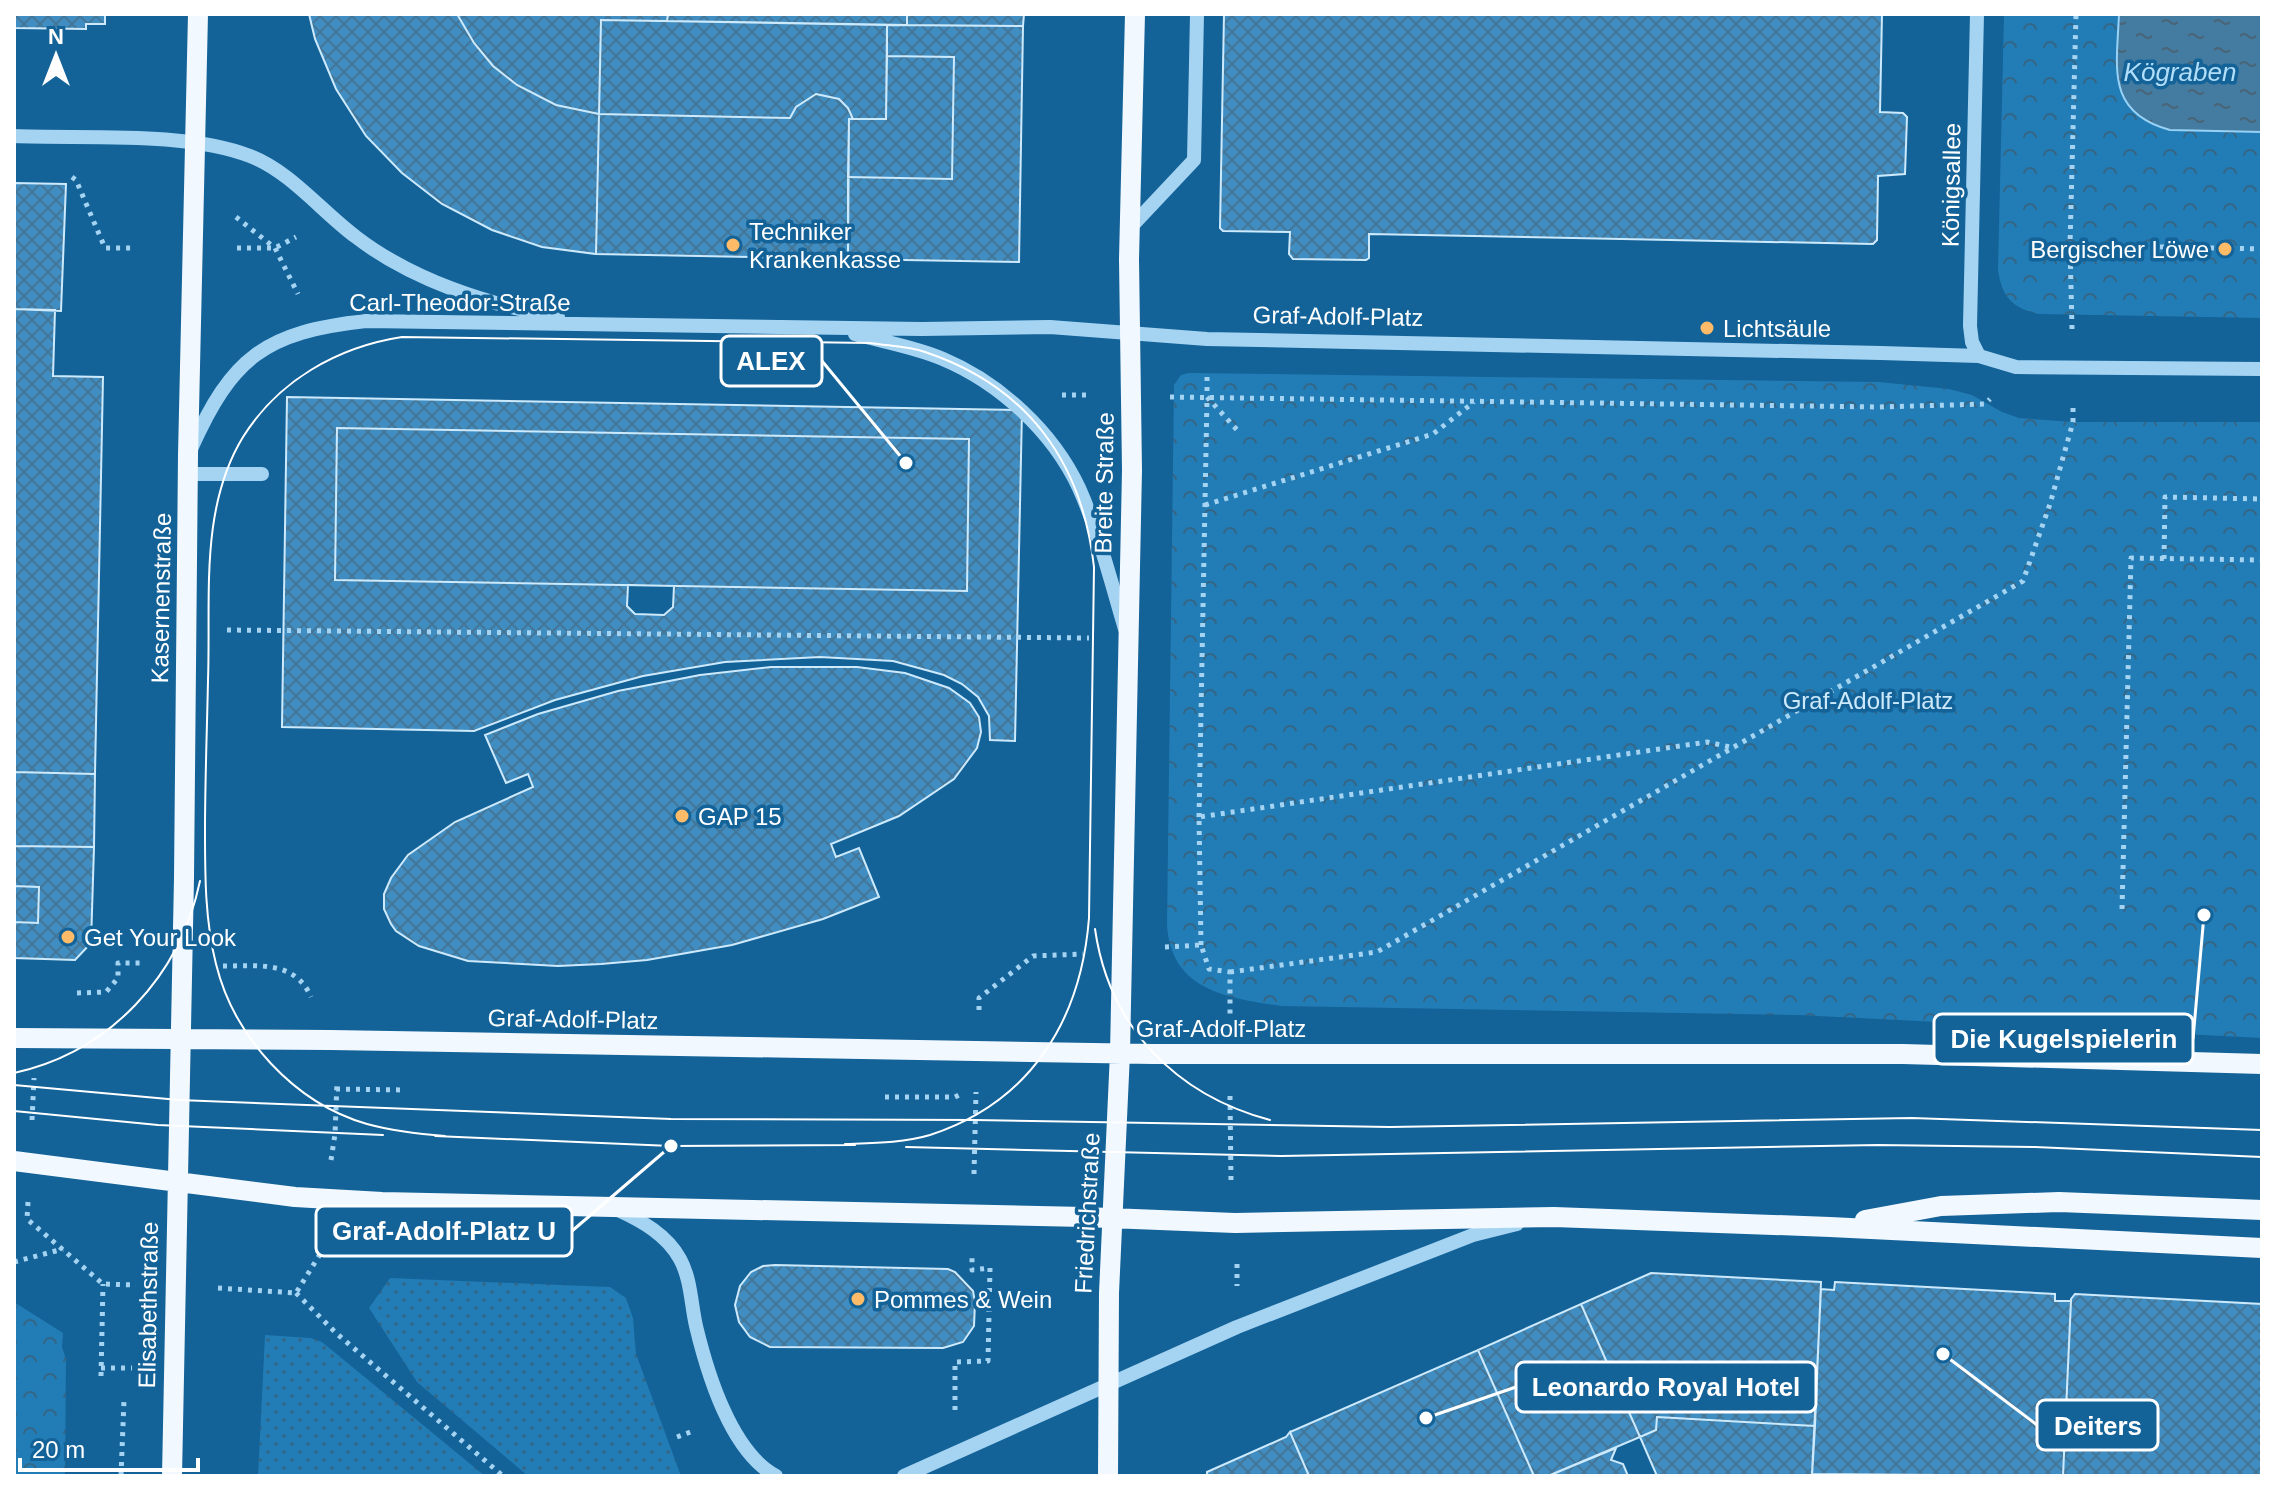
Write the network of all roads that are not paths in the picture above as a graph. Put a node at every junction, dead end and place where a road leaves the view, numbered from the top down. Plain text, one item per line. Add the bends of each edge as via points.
1 (198, 14) edge
2 (1135, 14) edge
3 (1197, 14) edge
4 (1977, 14) edge
5 (14, 136) edge
6 (196, 143) junction
7 (1130, 228) junction
8 (601, 324) junction
9 (827, 327) junction
10 (1131, 332) junction
11 (1979, 356) junction
12 (2262, 369) edge
13 (188, 465) junction
14 (262, 474) dead end
15 (1128, 638) junction
16 (1121, 952) joint
17 (14, 1038) edge
18 (179, 1039) junction
19 (1120, 1053) junction
20 (2262, 1064) edge
21 (22, 1162) edge
22 (177, 1183) junction
23 (610, 1207) junction
24 (2262, 1210) edge
25 (1554, 1217) junction
26 (1111, 1218) junction
27 (1830, 1227) junction
28 (2262, 1248) edge
29 (1108, 1385) junction
30 (172, 1476) edge
31 (776, 1476) edge
32 (904, 1476) edge
33 (1108, 1476) edge

1 - 6 main road, Kasernenstraße
2 - 7 main road, Breite Straße
3 - 7 street via 1194,160
4 - 11 street, Königsallee via 1970,326
5 - 6 street, Carl-Theodor-Straße
6 - 8 street, Carl-Theodor-Straße via 264,162 357,238 427,276 525,311
6 - 13 main road, Kasernenstraße
7 - 10 main road, Breite Straße
8 - 9 street, Carl-Theodor-Straße
8 - 13 street, Carl-Theodor-Straße via 366,321 310,329 280,340 240,369 209,410
9 - 10 street, Carl-Theodor-Straße
9 - 15 street, Carl-Theodor-Straße via 944,359 984,380 1023,413 1078,485
10 - 11 street, Graf-Adolf-Platz via 1207,339
10 - 15 main road, Breite Straße
11 - 12 street, Graf-Adolf-Platz via 2016,367
13 - 14 street
13 - 18 main road, Kasernenstraße
15 - 16 main road, Breite Straße
16 - 19 main road, Friedrichstraße
17 - 18 main road, Graf-Adolf-Platz
18 - 19 main road, Graf-Adolf-Platz
18 - 22 main road, Kasernenstraße
19 - 20 main road, Graf-Adolf-Platz via 1903,1054
19 - 26 main road, Friedrichstraße
21 - 22 main road
22 - 23 main road via 295,1197
22 - 30 main road, Elisabethstraße
23 - 26 main road
23 - 31 street via 652,1229 680,1258 710,1375 727,1418
24 - 27 main road via 2059,1202 1941,1206
25 - 26 main road via 1235,1223
25 - 27 main road
25 - 29 street via 1473,1235 1237,1327
26 - 29 main road, Friedrichstraße
27 - 28 main road
29 - 32 street
29 - 33 main road, Friedrichstraße

